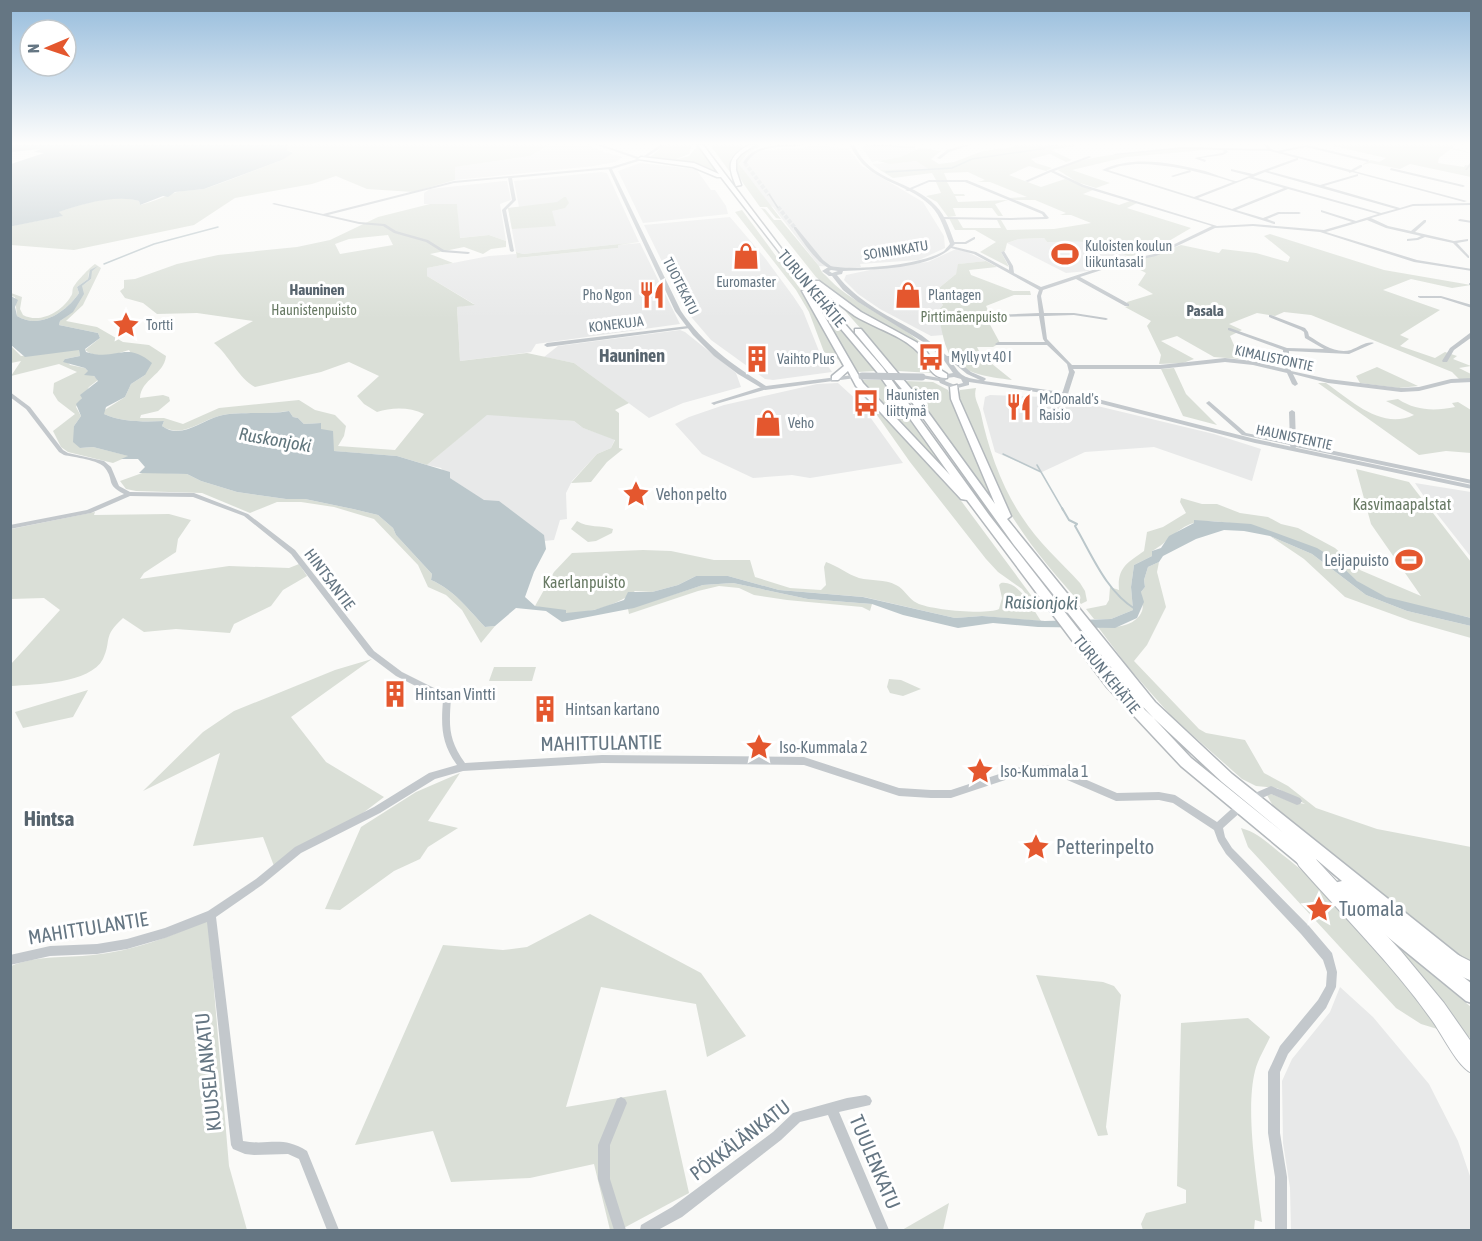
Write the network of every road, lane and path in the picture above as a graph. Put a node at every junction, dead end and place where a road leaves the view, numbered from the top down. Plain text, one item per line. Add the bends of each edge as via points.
1 (370, 203) edge
2 (511, 203) edge
3 (626, 203) edge
4 (743, 203) edge
5 (752, 203) edge
6 (775, 203) tunnel mouth
7 (929, 203) edge
8 (1019, 203) edge
9 (1139, 203) edge
10 (1210, 203) edge
11 (1250, 203) edge
12 (1340, 203) edge
13 (1382, 203) edge
14 (1470, 203) edge
15 (274, 204) dead end
16 (1429, 204) joint
17 (778, 207) tunnel mouth
18 (1400, 208) junction
19 (1232, 210) junction
20 (1322, 211) dead end
21 (1299, 213) dead end
22 (1380, 214) junction
23 (322, 215) junction
24 (942, 218) junction
25 (1367, 218) junction
26 (1262, 220) junction
27 (1460, 220) dead end
28 (1356, 221) junction
29 (1425, 221) dead end
30 (1472, 222) edge
31 (1216, 226) junction
32 (1280, 227) junction
33 (795, 228) tunnel mouth
34 (1319, 231) junction
35 (1413, 232) junction
36 (1425, 235) junction
37 (1354, 236) dead end
38 (974, 238) dead end
39 (1340, 239) junction
40 (1408, 240) dead end
41 (1467, 240) dead end
42 (1454, 242) junction
43 (952, 245) junction
44 (1387, 245) dead end
45 (1377, 250) junction
46 (512, 251) dead end
47 (1003, 252) dead end
48 (468, 253) dead end
49 (1427, 256) dead end
50 (1470, 257) edge
51 (1472, 262) edge
52 (1424, 263) junction
53 (830, 268) junction
54 (841, 270) junction
55 (1472, 270) edge
56 (1012, 273) junction
57 (834, 275) junction
58 (1076, 277) junction
59 (801, 278) junction
60 (816, 284) junction
61 (1041, 289) junction
62 (1420, 297) dead end
63 (1127, 305) dead end
64 (1472, 307) edge
65 (993, 316) dead end
66 (1041, 316) junction
67 (1271, 316) dead end
68 (1106, 319) dead end
69 (688, 327) junction
70 (1230, 329) dead end
71 (1472, 334) edge
72 (1371, 342) dead end
73 (1048, 343) junction
74 (998, 344) dead end
75 (547, 345) dead end
76 (1286, 349) junction
77 (1332, 351) junction
78 (937, 352) junction
79 (1445, 361) dead end
80 (849, 366) junction
81 (1070, 367) junction
82 (1289, 372) junction
83 (957, 375) junction
84 (859, 376) junction
85 (836, 378) junction
86 (943, 378) junction
87 (1472, 381) edge
88 (966, 383) junction
89 (1002, 384) junction
90 (1295, 384) dead end
91 (954, 387) junction
92 (765, 388) junction
93 (10, 394) edge
94 (1064, 396) junction
95 (714, 403) dead end
96 (1209, 403) dead end
97 (1292, 411) dead end
98 (1293, 446) junction
99 (1407, 472) junction
100 (1472, 482) edge
101 (1472, 487) edge
102 (129, 494) junction
103 (985, 517) junction
104 (10, 527) edge
105 (1018, 542) junction
106 (463, 767) junction
107 (1297, 801) dead end
108 (1245, 803) junction
109 (1218, 827) junction
110 (1305, 860) junction
111 (212, 915) junction
112 (10, 960) edge
113 (1467, 971) edge
114 (1472, 995) edge
115 (1472, 1063) edge
116 (866, 1101) dead end
117 (621, 1103) dead end
118 (831, 1108) junction
119 (333, 1230) edge
120 (620, 1230) edge
121 (646, 1230) edge
122 (883, 1230) edge
123 (1281, 1230) edge

1 - 23 street
2 - 46 street via 504,210
3 - 69 street, TUOTEKATU
4 - 59 highway, TURUN KEHÄTIE
5 - 60 highway, TURUN KEHÄTIE
6 - 17 street
7 - 24 street
8 - 24 street via 1047,218
9 - 31 street
10 - 19 street
11 - 19 street
12 - 22 street
13 - 18 street
14 - 16 street
15 - 23 street
16 - 18 street
18 - 22 street
19 - 26 street
20 - 28 street
21 - 26 street via 1278,213
22 - 25 street
23 - 48 street via 384,225 442,251
24 - 43 street
25 - 28 street
25 - 35 street
26 - 32 street
27 - 30 street
28 - 34 street
29 - 35 street
31 - 32 street
31 - 58 street via 1155,255
32 - 34 street
33 - 53 street
34 - 39 street
35 - 36 street
36 - 40 street
36 - 42 street
37 - 39 street
38 - 43 street
39 - 45 street
41 - 42 street
42 - 50 street
43 - 54 street, SOININKATU via 925,261
43 - 56 street
44 - 45 street
45 - 52 street
47 - 56 street
49 - 52 street
50 - 51 street
52 - 55 street
53 - 54 street
53 - 57 street via 826,272
54 - 57 street
56 - 61 street
57 - 78 street via 855,296 918,335
58 - 61 street
58 - 63 street
59 - 80 highway
59 - 103 highway, TURUN KEHÄTIE via 880,370
60 - 86 highway via 858,314 913,344
60 - 105 highway, TURUN KEHÄTIE via 909,392
61 - 66 street
62 - 64 street via 1441,297
65 - 66 street
66 - 68 street
66 - 73 street
67 - 77 street via 1303,329 1307,337
69 - 75 street, KONEKUJA
69 - 92 street, TUOTEKATU
70 - 76 street
71 - 79 street via 1452,349
72 - 77 street via 1352,351
73 - 74 street
73 - 81 street
76 - 77 street
76 - 82 street
78 - 83 street
78 - 89 street via 973,375
80 - 84 highway
80 - 85 highway
81 - 82 street, KIMALISTONTIE via 1160,367 1226,360
81 - 94 street via 1072,376
82 - 87 street, KIMALISTONTIE via 1401,390
82 - 90 street
83 - 86 street
83 - 88 street
84 - 85 street
84 - 86 street, bridge
84 - 103 highway via 926,457
85 - 92 street
86 - 91 street via 944,384
88 - 89 street, HAUNISTENTIE
88 - 91 street
88 - 94 street, HAUNISTENTIE
89 - 94 street, HAUNISTENTIE
91 - 105 highway via 955,399
92 - 95 street
93 - 102 street via 28,408 61,451 102,462 116,487
94 - 98 street, HAUNISTENTIE
96 - 98 street via 1244,434
97 - 98 street
98 - 99 street, HAUNISTENTIE
99 - 100 street, HAUNISTENTIE
99 - 101 street, HAUNISTENTIE
102 - 104 street via 89,512
102 - 106 street, HINTSANTIE via 194,495 246,515 293,552 371,653 399,674 447,698 447,742
103 - 108 highway, TURUN KEHÄTIE via 1090,656 1161,738
105 - 108 highway, TURUN KEHÄTIE via 1105,652
106 - 109 street, MAHITTULANTIE via 602,759 804,762 899,792 931,794 951,794 1026,769 1045,768 1060,770 1116,797 1175,799
106 - 111 street, MAHITTULANTIE via 432,776 361,819 298,850
107 - 108 street via 1271,790
108 - 109 street
108 - 110 highway, TURUN KEHÄTIE
108 - 113 highway, TURUN KEHÄTIE
109 - 123 street via 1229,850 1328,957 1332,972 1331,987 1322,1004 1284,1050 1274,1072
110 - 114 highway, TURUN KEHÄTIE
110 - 115 highway via 1417,987
111 - 112 street, MAHITTULANTIE via 127,944 50,951
111 - 119 street, KUUSELANKATU via 237,1145 248,1150 288,1147 303,1155
116 - 118 street, PÖKKÄLÄNKATU
117 - 120 street via 604,1145 604,1179
118 - 121 street, PÖKKÄLÄNKATU via 797,1118 677,1212
118 - 122 street, TUULENKATU

